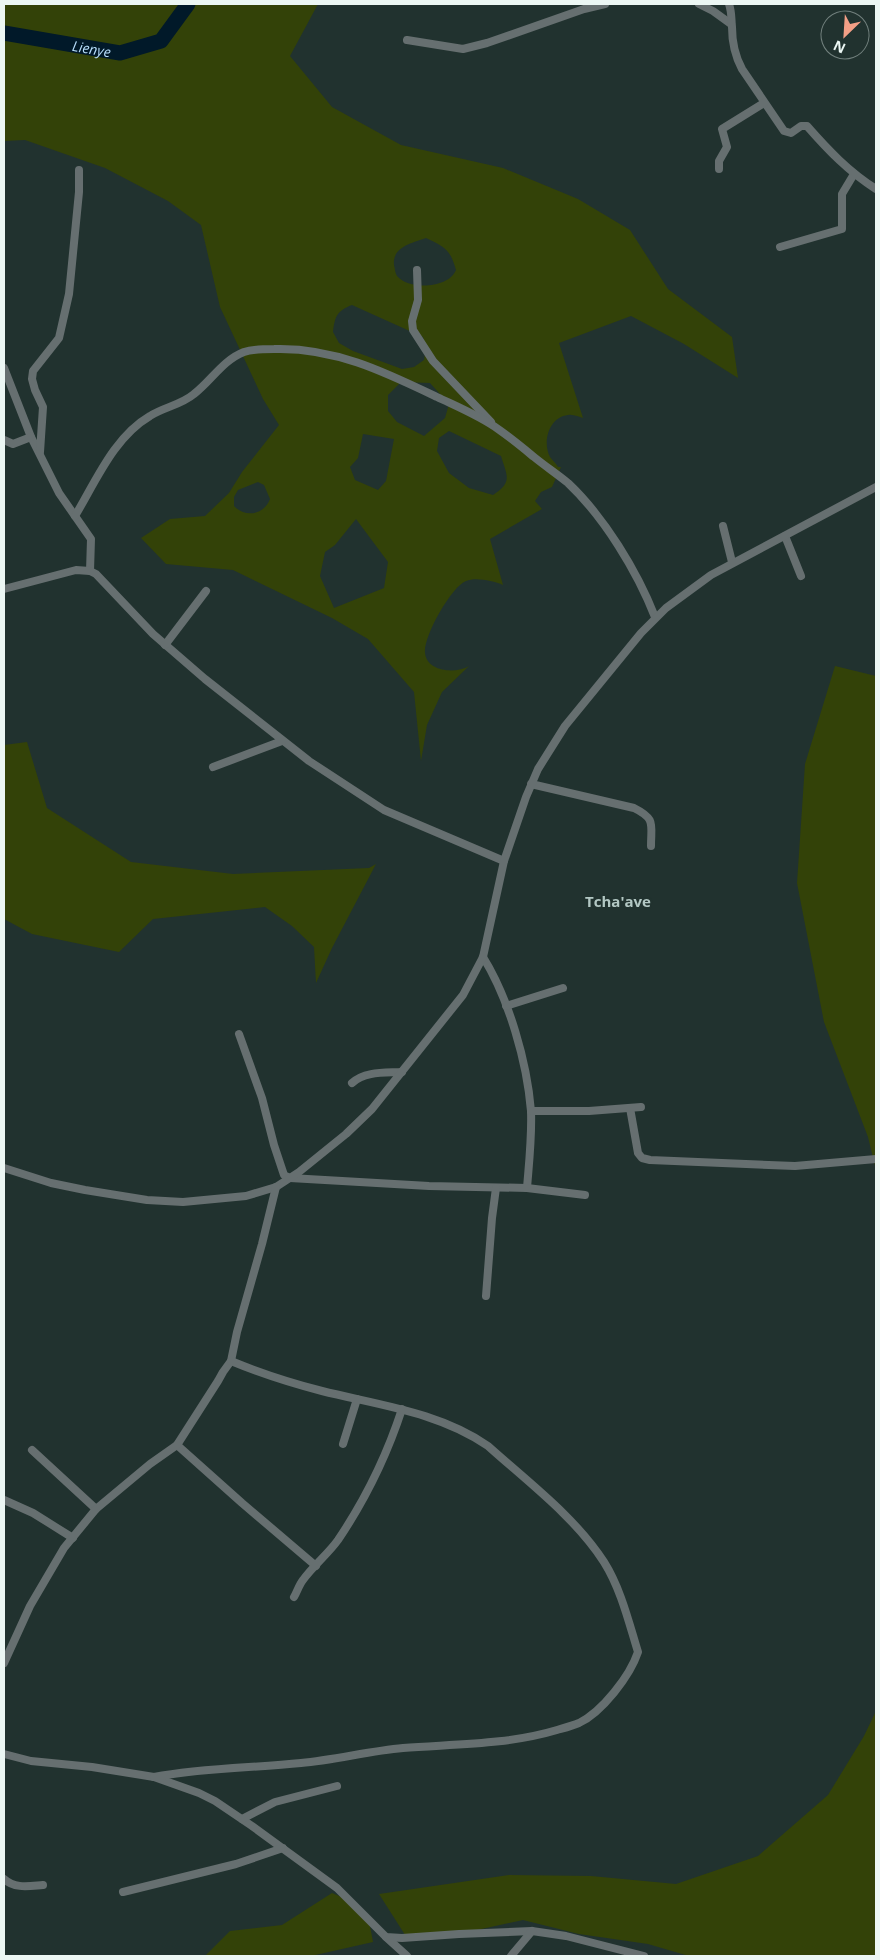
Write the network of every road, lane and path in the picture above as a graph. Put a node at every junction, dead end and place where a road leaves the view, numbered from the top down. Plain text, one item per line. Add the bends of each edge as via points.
1 (605, 4) edge
2 (699, 4) edge
3 (729, 4) edge
4 (584, 6) edge
5 (731, 24) junction
6 (408, 40) dead end
7 (764, 102) junction
8 (719, 169) dead end
9 (79, 170) dead end
10 (854, 174) junction
11 (876, 189) edge
12 (780, 247) dead end
13 (418, 270) dead end
14 (4, 368) edge
15 (498, 429) junction
16 (32, 437) junction
17 (4, 440) edge
18 (40, 452) junction
19 (876, 487) edge
20 (76, 516) junction
21 (723, 526) dead end
22 (785, 536) junction
23 (732, 562) junction
24 (90, 571) junction
25 (801, 576) dead end
26 (4, 589) edge
27 (206, 591) dead end
28 (655, 617) junction
29 (165, 645) junction
30 (282, 741) junction
31 (213, 767) dead end
32 (532, 784) junction
33 (651, 846) dead end
34 (504, 860) junction
35 (483, 957) junction
36 (563, 988) dead end
37 (506, 1006) junction
38 (239, 1034) dead end
39 (402, 1072) junction
40 (352, 1083) dead end
41 (641, 1107) dead end
42 (630, 1108) junction
43 (530, 1111) junction
44 (876, 1159) edge
45 (4, 1168) edge
46 (290, 1178) junction
47 (276, 1187) junction
48 (496, 1188) junction
49 (527, 1188) junction
50 (586, 1195) dead end
51 (486, 1296) dead end
52 (231, 1361) junction
53 (357, 1399) junction
54 (402, 1409) junction
55 (343, 1444) dead end
56 (177, 1445) junction
57 (32, 1450) dead end
58 (4, 1500) edge
59 (96, 1509) junction
60 (73, 1538) junction
61 (316, 1566) junction
62 (294, 1597) dead end
63 (4, 1663) edge
64 (4, 1754) edge
65 (154, 1777) junction
66 (337, 1786) dead end
67 (242, 1819) junction
68 (283, 1848) junction
69 (4, 1879) edge
70 (43, 1885) dead end
71 (123, 1892) dead end
72 (532, 1931) junction
73 (386, 1937) junction
74 (407, 1956) edge
75 (511, 1956) edge
76 (644, 1956) edge

1 - 4 street
2 - 5 street
3 - 5 street
4 - 6 street via 463,49
5 - 7 street via 737,58
7 - 8 street via 722,129 727,149 719,161
7 - 10 street via 784,131 791,133 807,126
9 - 18 street via 69,294 59,338 33,371 35,390 43,407
10 - 11 street
10 - 12 street via 842,194 842,229
13 - 15 street via 413,330 434,361
14 - 16 street
15 - 20 street via 419,388 358,362 324,352 283,348 244,352 194,394 149,416 125,435
15 - 28 street via 568,483 594,512 648,598
16 - 17 street via 13,444
16 - 18 street
18 - 20 street via 59,493
19 - 22 street
20 - 24 street via 91,539
21 - 23 street
22 - 23 street
22 - 25 street
23 - 28 street
24 - 26 street via 76,570
24 - 29 street
27 - 29 street
28 - 32 street via 564,726
29 - 30 street
30 - 31 street
30 - 34 street via 384,810
32 - 33 street via 634,808 647,814 651,822
32 - 34 street
34 - 35 street
35 - 37 street via 493,972
35 - 39 street via 463,996
36 - 37 street
37 - 43 street via 517,1035
38 - 46 street via 262,1098 282,1170
39 - 40 street via 366,1074
39 - 46 street via 372,1109 346,1134
41 - 42 street
42 - 43 street
42 - 44 street via 638,1153 650,1160 795,1166
43 - 49 street
45 - 47 street via 51,1183 147,1200 214,1200 246,1196
46 - 47 street
46 - 48 street
47 - 52 street
48 - 49 street
48 - 51 street
49 - 50 street
52 - 53 street
52 - 56 street
53 - 54 street
53 - 55 street
54 - 61 street via 363,1499 337,1542
54 - 65 street via 455,1427 488,1446 577,1528 605,1563 620,1596 638,1652 619,1685 600,1708 579,1723 539,1735
56 - 59 street
56 - 61 street
57 - 59 street
58 - 60 street via 33,1513
59 - 60 street
60 - 63 street via 30,1606
61 - 62 street via 302,1581
64 - 65 street via 31,1761
65 - 67 street via 200,1793
66 - 67 street via 275,1802
67 - 68 street
68 - 71 street via 236,1864
68 - 73 street via 337,1888
69 - 70 street via 18,1886
72 - 73 street
72 - 75 street
72 - 76 street via 566,1936
73 - 74 street

